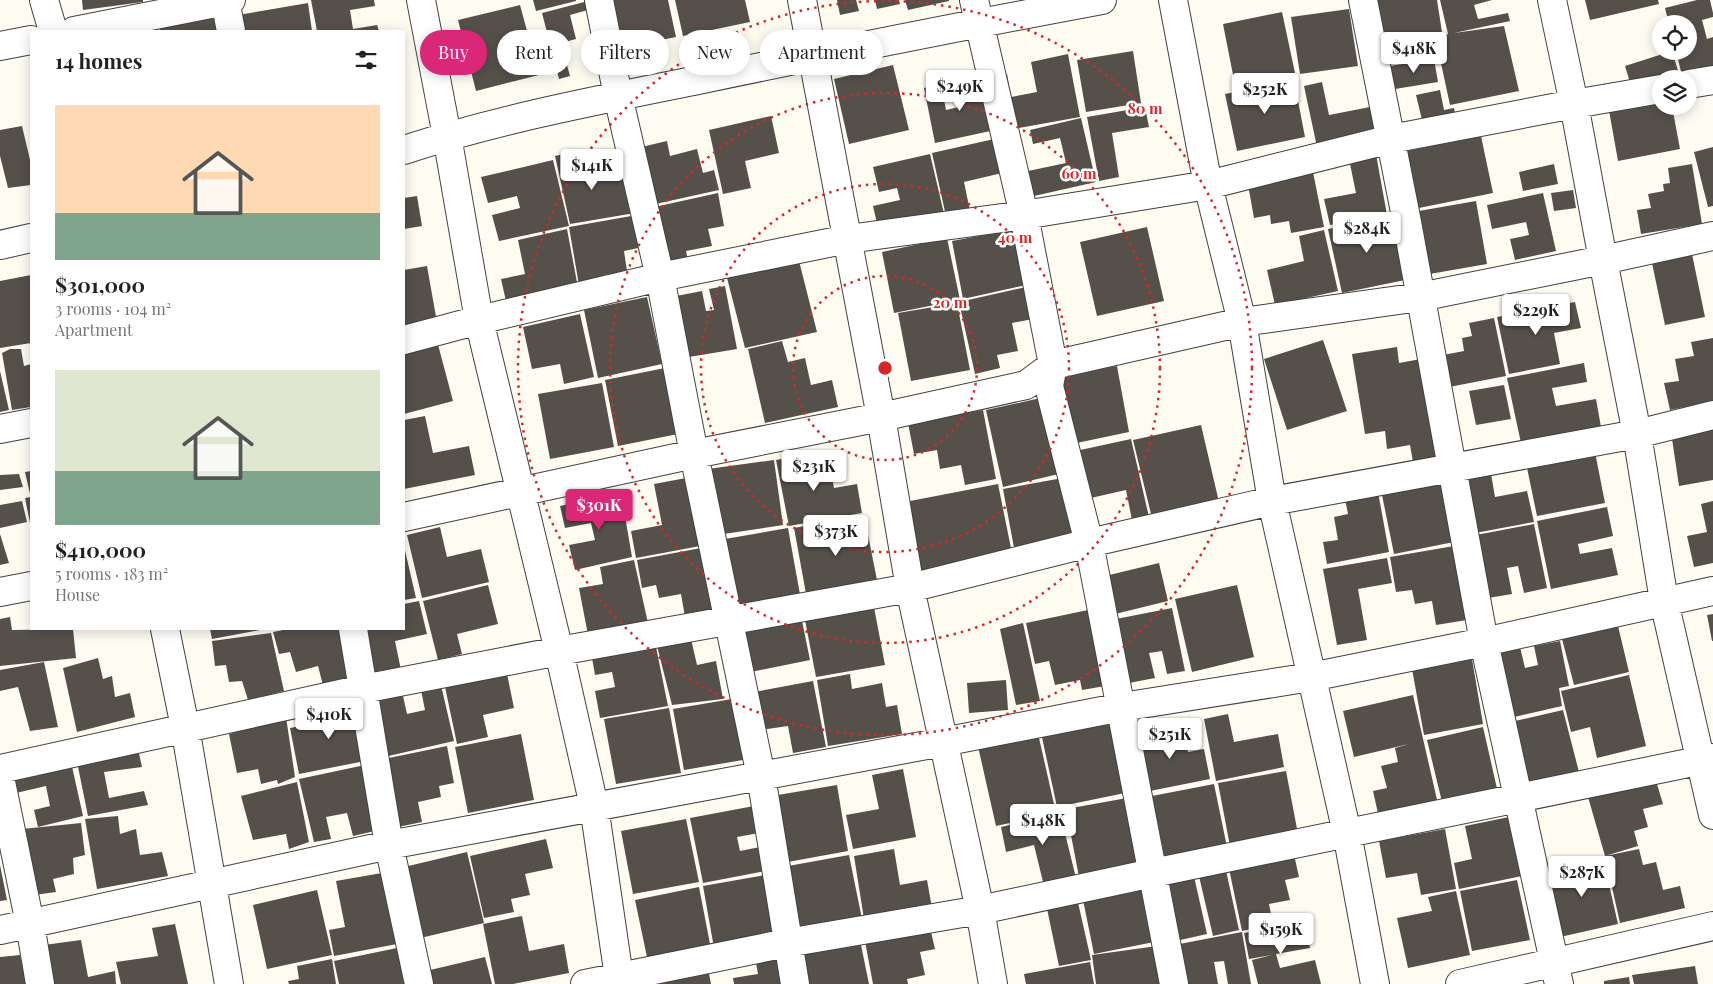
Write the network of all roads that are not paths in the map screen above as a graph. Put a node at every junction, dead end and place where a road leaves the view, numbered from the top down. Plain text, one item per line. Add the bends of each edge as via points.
1 (44, 0) edge
2 (227, 0) edge
3 (421, 0) edge
4 (599, 0) edge
5 (802, 0) edge
6 (1102, 0) edge
7 (1173, 0) edge
8 (1363, 0) edge
9 (1552, 0) edge
10 (976, 12) edge
11 (53, 30) edge
12 (79, 30) edge
13 (231, 30) edge
14 (808, 30) edge
15 (883, 37) edge
16 (30, 40) edge
17 (0, 46) edge
18 (760, 67) edge
19 (817, 75) edge
20 (1713, 80) edge
21 (1697, 83) edge
22 (1652, 91) edge
23 (618, 96) junction
24 (1574, 104) junction
25 (447, 136) junction
26 (1391, 139) junction
27 (405, 150) edge
28 (1208, 185) junction
29 (1024, 215) junction
30 (1713, 236) edge
31 (30, 238) edge
32 (848, 239) junction
33 (0, 245) edge
34 (1603, 260) junction
35 (660, 277) junction
36 (1420, 297) junction
37 (479, 320) junction
38 (1242, 322) junction
39 (405, 340) edge
40 (1053, 365) junction
41 (1713, 415) edge
42 (882, 417) junction
43 (30, 424) edge
44 (0, 429) edge
45 (1637, 434) junction
46 (694, 454) junction
47 (1453, 469) junction
48 (521, 493) junction
49 (1272, 501) junction
50 (405, 517) edge
51 (1089, 542) junction
52 (30, 586) edge
53 (910, 588) junction
54 (1713, 591) edge
55 (0, 592) edge
56 (1664, 601) junction
57 (730, 621) junction
58 (165, 630) edge
59 (353, 630) edge
60 (1484, 642) junction
61 (560, 651) junction
62 (1311, 677) junction
63 (364, 688) junction
64 (1122, 708) junction
65 (185, 727) junction
66 (944, 742) junction
67 (1707, 760) edge
68 (0, 769) edge
69 (0, 776) edge
70 (761, 776) junction
71 (1519, 799) junction
72 (594, 806) junction
73 (1713, 815) edge
74 (1347, 833) junction
75 (389, 845) junction
76 (1154, 873) junction
77 (212, 884) junction
78 (980, 910) junction
79 (30, 924) junction
80 (1713, 926) edge
81 (0, 930) edge
82 (788, 943) junction
83 (1557, 973) edge
84 (620, 981) edge
85 (40, 984) edge
86 (229, 984) edge
87 (420, 984) edge
88 (585, 984) edge
89 (795, 984) edge
90 (993, 984) edge
91 (1174, 984) edge
92 (1375, 984) edge
93 (1460, 984) edge

1 - 11 street
2 - 12 street
2 - 13 street
3 - 25 street
4 - 23 street
5 - 14 street
6 - 10 street
7 - 28 street
8 - 26 street
9 - 24 street
10 - 15 street
10 - 29 street
16 - 17 street
18 - 23 street
19 - 32 street
20 - 21 street
22 - 24 street
23 - 25 street
23 - 35 street
24 - 26 street
24 - 34 street
25 - 27 street
25 - 37 street
26 - 28 street
26 - 36 street
28 - 29 street
28 - 38 street
29 - 32 street
29 - 40 street
30 - 34 street
31 - 33 street
32 - 35 street
32 - 42 street
34 - 36 street
34 - 45 street
35 - 37 street
35 - 46 street
36 - 38 street
36 - 47 street
37 - 39 street
37 - 48 street
38 - 40 street
38 - 49 street
40 - 42 street via 1026,385
40 - 51 street via 1049,386
41 - 45 street
42 - 46 street
42 - 53 street
43 - 44 street
45 - 47 street
45 - 56 street
46 - 48 street
46 - 57 street
47 - 49 street
47 - 60 street
48 - 50 street
48 - 61 street
49 - 51 street
49 - 62 street
51 - 53 street
51 - 64 street
52 - 55 street
53 - 57 street
53 - 66 street
54 - 56 street
56 - 60 street
56 - 67 street
57 - 61 street
57 - 70 street
58 - 65 street
59 - 63 street
60 - 62 street
60 - 71 street
61 - 63 street
61 - 72 street
62 - 64 street
62 - 74 street
63 - 65 street
63 - 75 street
64 - 66 street
64 - 76 street
65 - 68 street
65 - 77 street
66 - 70 street
66 - 78 street
67 - 71 street
67 - 73 street
69 - 79 street
70 - 72 street
70 - 82 street
71 - 74 street
71 - 83 street
72 - 75 street
72 - 84 street
74 - 76 street
74 - 92 street
75 - 77 street
75 - 87 street
76 - 78 street
76 - 91 street
77 - 79 street
77 - 86 street
78 - 82 street
78 - 90 street
79 - 81 street
79 - 85 street
80 - 83 street
82 - 84 street
82 - 89 street
83 - 93 street
84 - 88 street

